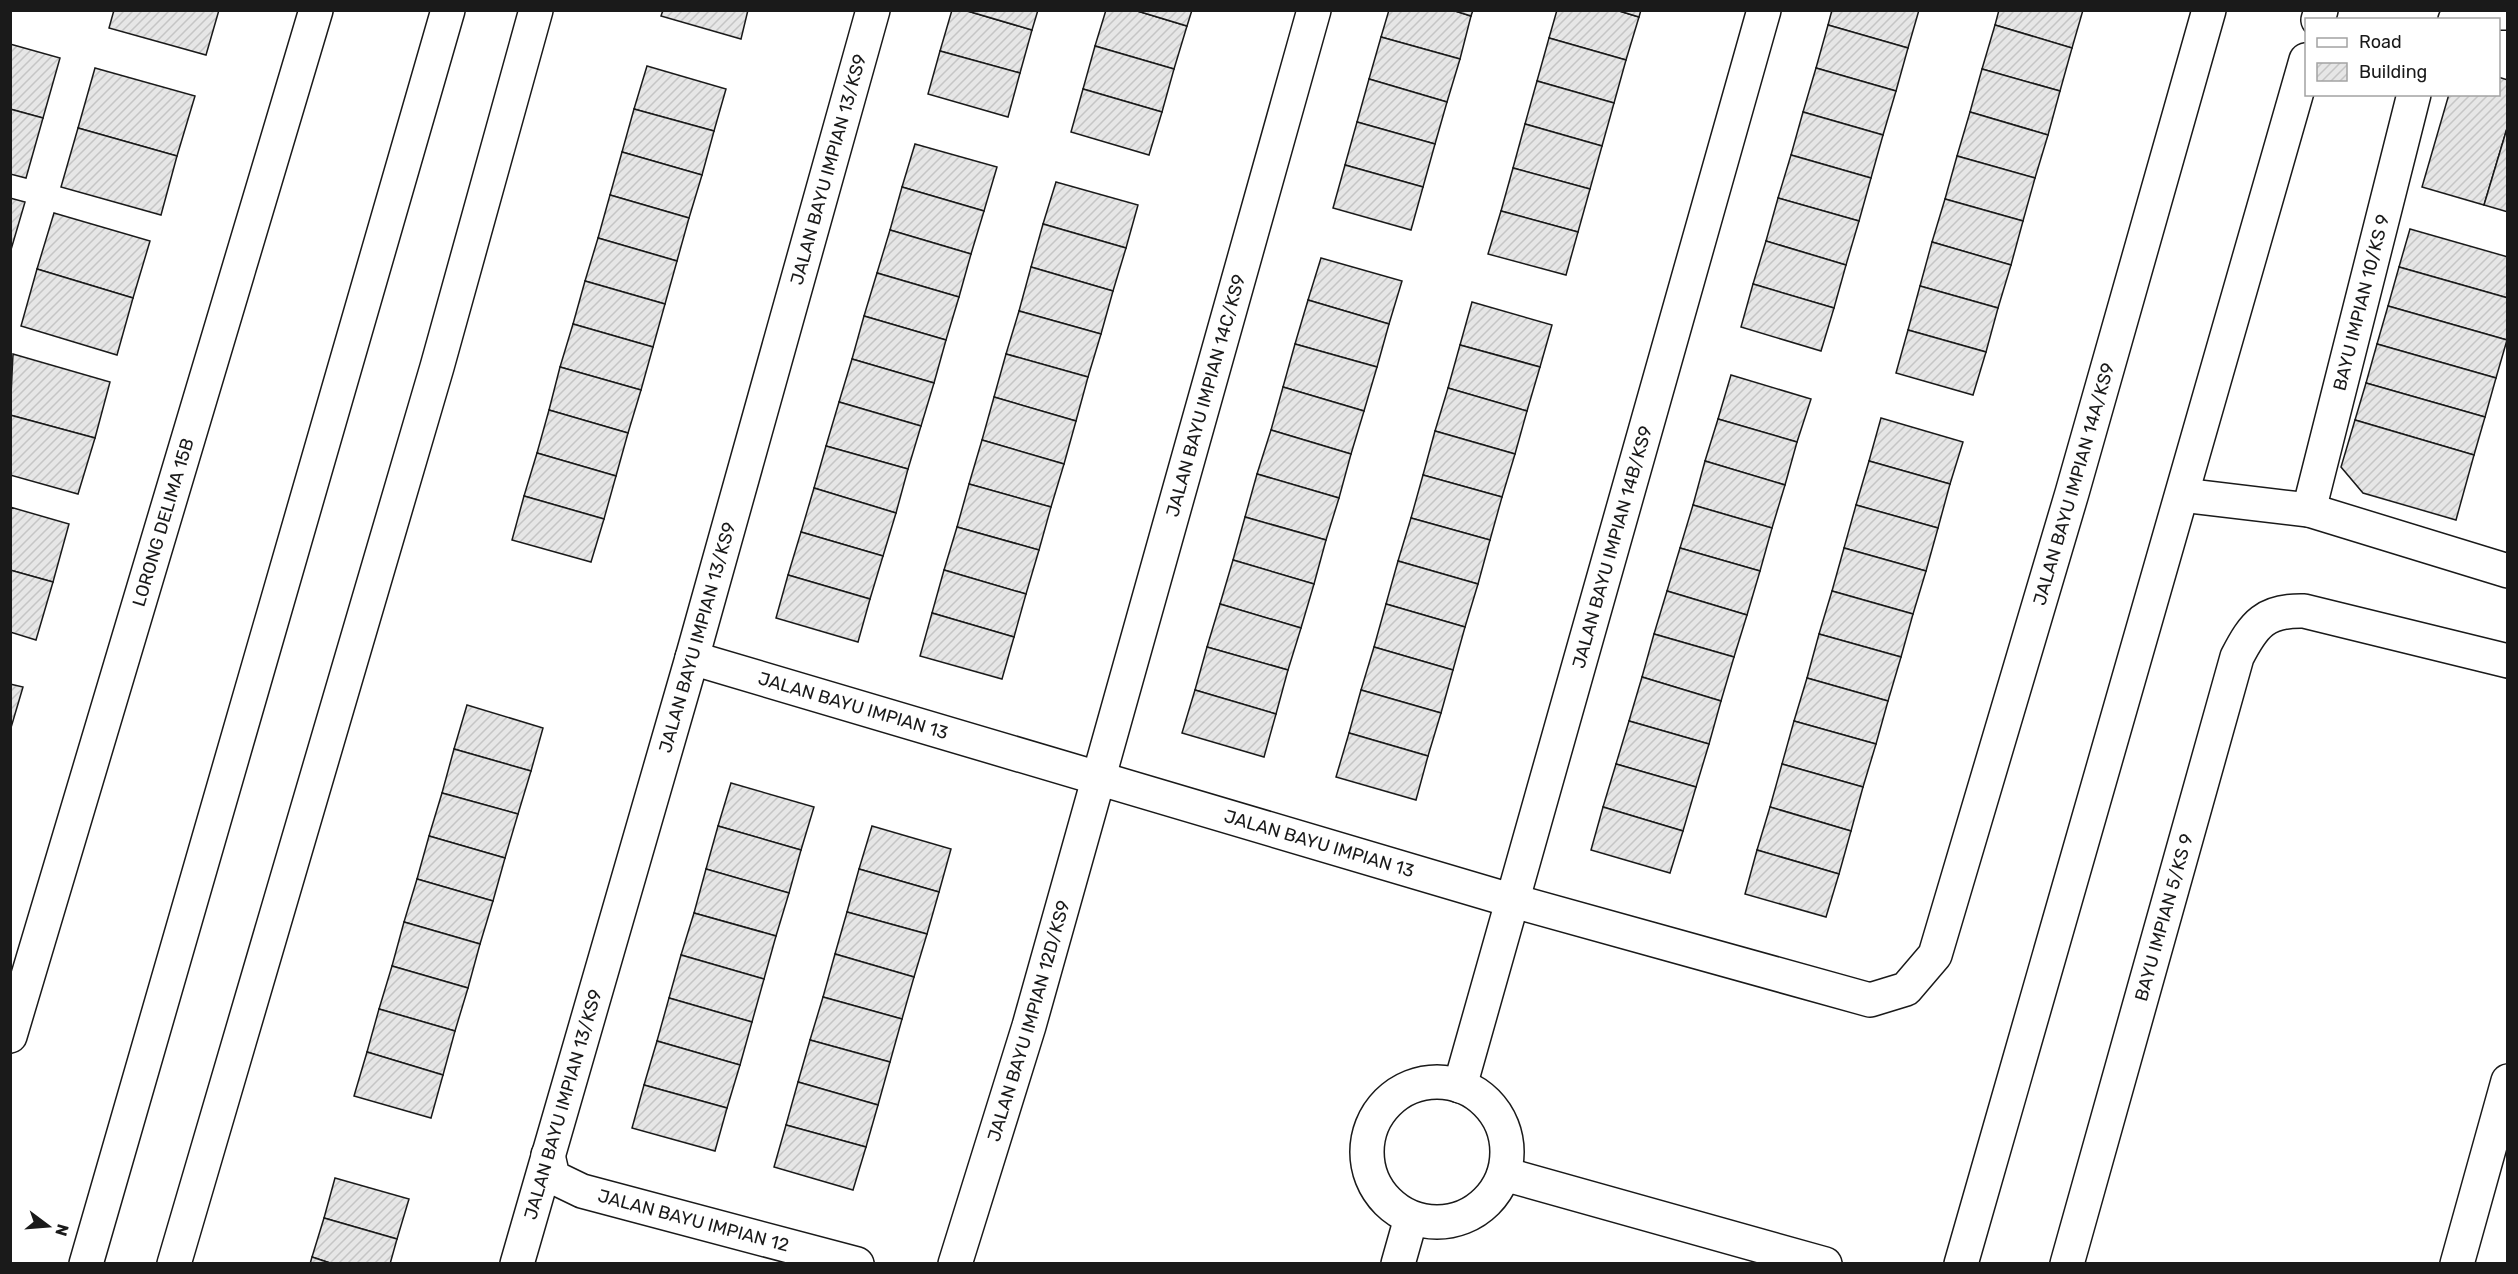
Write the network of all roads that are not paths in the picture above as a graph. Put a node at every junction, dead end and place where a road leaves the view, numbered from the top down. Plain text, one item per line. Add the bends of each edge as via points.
1 (316, 10) edge
2 (448, 10) edge
3 (536, 10) edge
4 (873, 10) edge
5 (1314, 10) edge
6 (1764, 10) edge
7 (2209, 10) edge
8 (2508, 13) edge
9 (2459, 18) edge
10 (2305, 67) edge
11 (2413, 96) edge
12 (2182, 495) junction
13 (2309, 510) junction
14 (2508, 571) edge
15 (692, 658) junction
16 (2508, 661) edge
17 (1097, 778) junction
18 (1510, 900) junction
19 (1935, 956) joint
20 (10, 1036) edge
21 (2508, 1081) edge
22 (1460, 1086) junction
23 (548, 1155) junction
24 (1504, 1174) junction
25 (1411, 1218) junction
26 (86, 1263) edge
27 (174, 1263) edge
28 (517, 1263) edge
29 (857, 1263) edge
30 (955, 1263) edge
31 (1398, 1263) edge
32 (1825, 1263) edge
33 (1961, 1263) edge
34 (2067, 1263) edge
35 (2457, 1263) edge

1 - 20 street, LORONG DELIMA 15B
2 - 26 street
3 - 27 street via 437,367
4 - 15 street, JALAN BAYU IMPIAN 13/KS9
5 - 17 street, JALAN BAYU IMPIAN 14C/KS9
6 - 18 street, JALAN BAYU IMPIAN 14B/KS9
7 - 19 street, JALAN BAYU IMPIAN 14A/KS9 via 2072,494
8 - 9 street via 2466,14
10 - 12 street
11 - 13 street, BAYU IMPIAN 10/KS 9
12 - 13 street
12 - 33 street
13 - 14 street
15 - 17 street, JALAN BAYU IMPIAN 13
15 - 23 street, JALAN BAYU IMPIAN 13/KS9
16 - 34 street, BAYU IMPIAN 5/KS 9 via 2304,611 2286,610 2269,615 2250,633 2237,657
17 - 18 street, JALAN BAYU IMPIAN 13
17 - 30 street, JALAN BAYU IMPIAN 12D/KS9 via 1029,1026
18 - 19 street, JALAN BAYU IMPIAN 13 via 1870,1000 1906,989
18 - 22 street, JALAN BAYU IMPIAN 14B/KS9
21 - 35 street
22 - 24 street via 1474,1092 1496,1114 1507,1143
22 - 25 street via 1433,1082 1407,1089 1386,1105 1372,1129 1368,1155 1374,1181 1389,1203
23 - 28 street, JALAN BAYU IMPIAN 13/KS9
23 - 29 street, JALAN BAYU IMPIAN 12 via 553,1178 582,1191
24 - 25 street via 1486,1203 1467,1216 1445,1222
24 - 32 street
25 - 31 street

